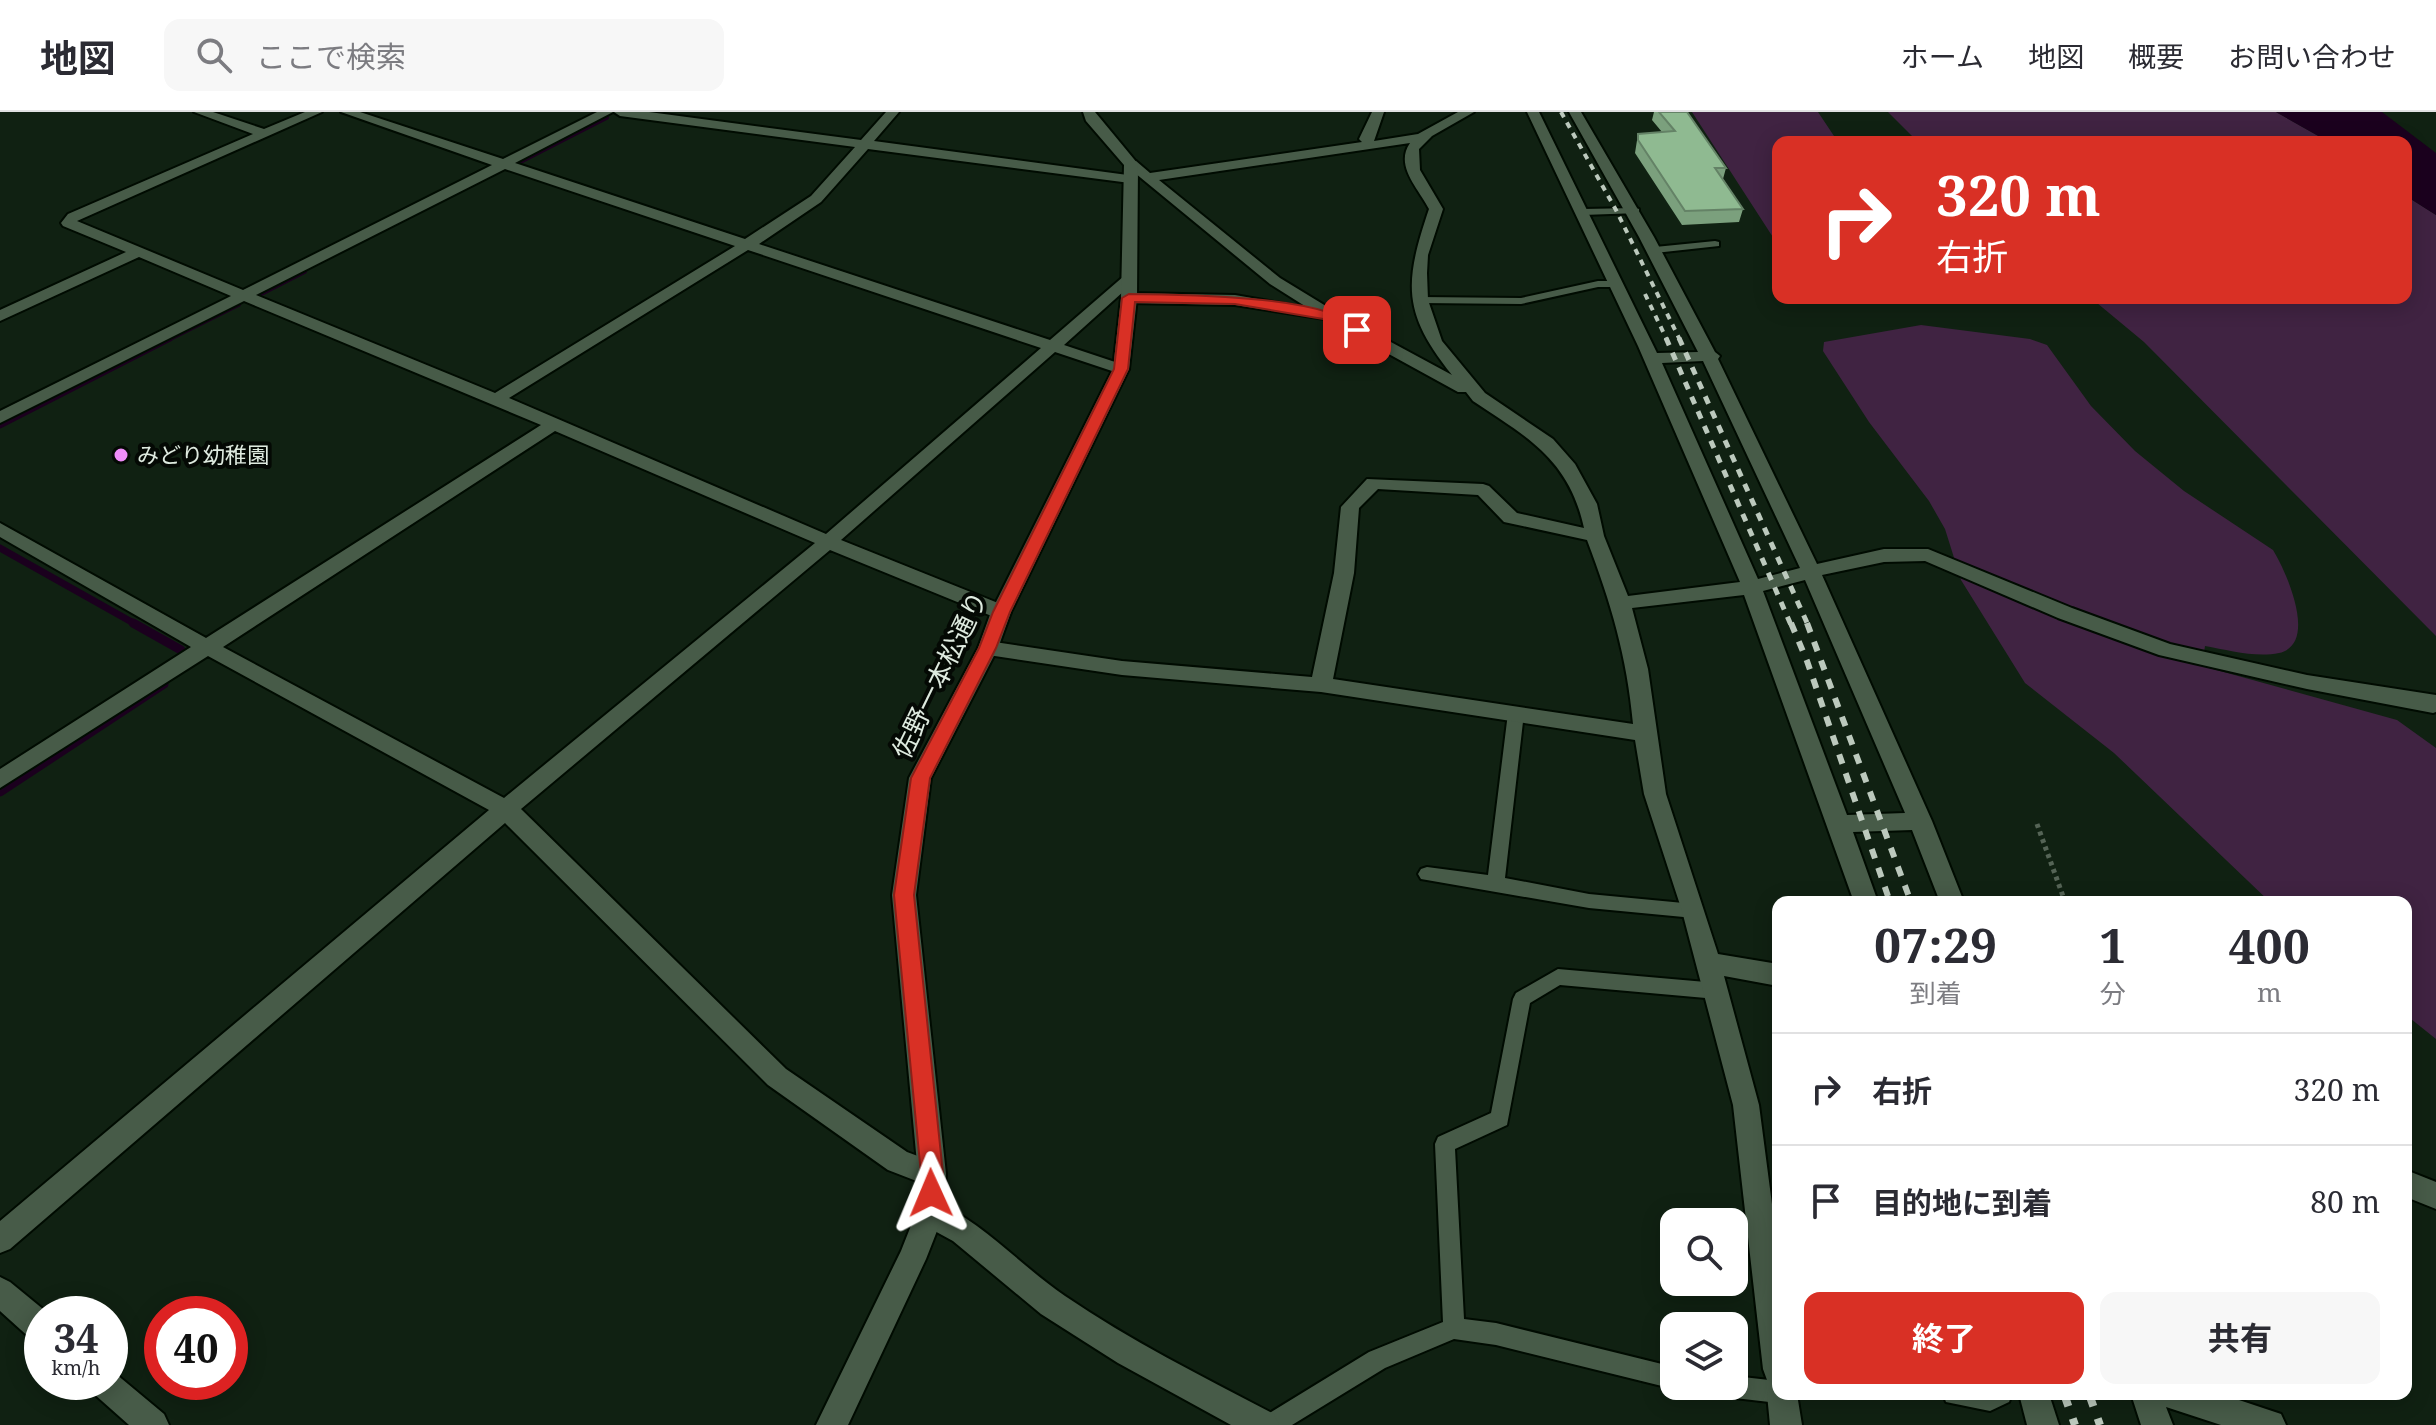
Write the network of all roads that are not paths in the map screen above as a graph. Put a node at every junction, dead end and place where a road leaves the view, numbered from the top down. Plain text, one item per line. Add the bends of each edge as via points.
1 (200, 112) edge
2 (316, 112) edge
3 (347, 112) edge
4 (607, 112) edge
5 (620, 112) edge
6 (893, 112) edge
7 (1378, 112) edge
8 (1468, 112) edge
9 (1533, 112) edge
10 (1575, 112) edge
11 (1094, 114) edge
12 (265, 134) junction
13 (1420, 138) junction
14 (1369, 143) junction
15 (862, 144) junction
16 (502, 164) junction
17 (1137, 173) junction
18 (1635, 211) junction
19 (1583, 212) junction
20 (1715, 244) dead end
21 (747, 245) junction
22 (1655, 250) junction
23 (136, 253) junction
24 (1615, 284) junction
25 (1129, 288) junction
26 (242, 296) junction
27 (1420, 300) junction
28 (0, 316) edge
29 (1333, 317) junction
30 (1051, 348) junction
31 (1712, 356) junction
32 (1654, 358) junction
33 (1121, 369) junction
34 (1479, 397) junction
35 (496, 399) junction
36 (0, 418) edge
37 (552, 425) junction
38 (0, 529) edge
39 (1595, 536) junction
40 (828, 542) junction
41 (1810, 570) junction
42 (1751, 587) junction
43 (1621, 603) junction
44 (1001, 612) junction
45 (205, 646) junction
46 (988, 648) junction
47 (1321, 685) junction
48 (2436, 703) edge
49 (1516, 713) junction
50 (1645, 734) junction
51 (0, 780) edge
52 (506, 809) junction
53 (1921, 821) junction
54 (1838, 824) junction
55 (1427, 874) dead end
56 (1496, 883) junction
57 (1864, 896) edge
58 (1950, 896) edge
59 (1694, 911) junction
60 (1709, 963) junction
61 (1772, 974) edge
62 (1717, 991) junction
63 (932, 1174) junction
64 (2412, 1186) edge
65 (2436, 1196) edge
66 (930, 1213) junction
67 (0, 1239) edge
68 (0, 1292) edge
69 (24, 1313) edge
70 (1772, 1319) edge
71 (1454, 1328) junction
72 (1660, 1375) edge
73 (1748, 1389) edge
74 (1772, 1392) edge
75 (125, 1400) edge
76 (1781, 1400) edge
77 (2036, 1400) edge
78 (2148, 1400) edge
79 (2191, 1400) edge
80 (153, 1425) edge
81 (832, 1425) edge
82 (1263, 1425) edge
83 (1271, 1425) edge
84 (1786, 1425) edge
85 (2043, 1425) edge
86 (2157, 1425) edge
87 (2270, 1425) edge

1 - 12 street
2 - 12 street
3 - 16 street
4 - 16 street
5 - 15 street
6 - 15 street
7 - 14 street
8 - 13 street
9 - 19 street
10 - 18 street
11 - 17 street
12 - 23 street via 68,223
13 - 14 street
13 - 27 street via 1410,159 1436,209 1421,255
14 - 17 street
15 - 17 street
15 - 21 street via 816,199
16 - 21 street
16 - 26 street
17 - 25 street, 佐野一本松通り
17 - 29 street via 1248,261
18 - 19 lane
18 - 22 street
19 - 24 street
20 - 22 lane
21 - 30 street
21 - 35 street
22 - 31 street
23 - 26 street
23 - 28 street
24 - 27 lane via 1521,301
24 - 32 street
25 - 29 street
25 - 30 street
25 - 33 street, 佐野一本松通り
26 - 35 street
26 - 36 street
27 - 34 street via 1434,342
29 - 34 street
30 - 33 street
30 - 40 street
31 - 32 street
31 - 41 street
32 - 42 street
33 - 44 street, 佐野一本松通り
34 - 39 street via 1547,443 1569,468 1588,504
35 - 37 street
37 - 40 street
37 - 45 street
38 - 45 street
39 - 43 street
39 - 47 street via 1511,518 1483,490 1373,483 1350,507 1344,573
40 - 44 street
40 - 52 street
41 - 42 street
41 - 48 street via 1910,553 1928,555 2166,650 2307,682
41 - 53 street
42 - 43 street
42 - 54 street
43 - 50 street via 1638,669
44 - 46 street, 佐野一本松通り
45 - 51 street
45 - 52 street
46 - 47 street via 1122,668
46 - 63 street, 佐野一本松通り via 920,778 904,895
47 - 49 street
49 - 50 street
49 - 56 lane
50 - 59 street via 1655,794
52 - 63 street via 777,1077 898,1161
52 - 67 street
53 - 54 street
53 - 58 street
54 - 57 street
55 - 56 lane
56 - 59 lane via 1589,901
59 - 60 street
60 - 61 street
60 - 62 street
62 - 70 street via 1746,1105
62 - 71 lane via 1558,977 1522,999 1500,1119 1445,1144
63 - 66 street, 佐野一本松通り
64 - 65 street
66 - 81 street, 佐野一本松通り via 891,1307
66 - 82 street via 953,1223 1084,1326
68 - 69 street
71 - 72 lane
71 - 83 lane via 1377,1360
73 - 74 lane
75 - 80 street
76 - 84 street
77 - 85 street
78 - 86 street
79 - 87 street

